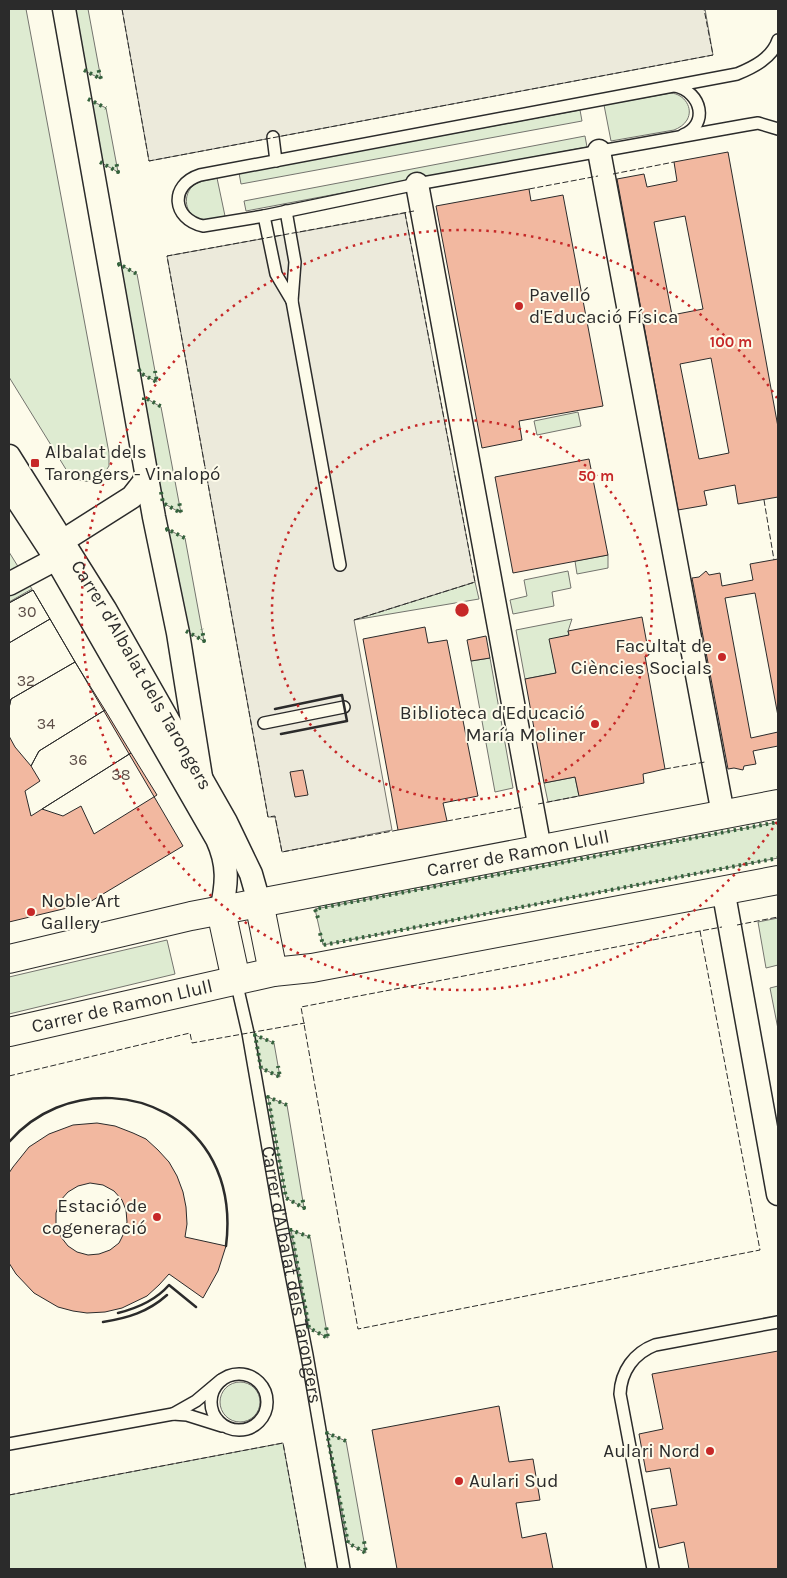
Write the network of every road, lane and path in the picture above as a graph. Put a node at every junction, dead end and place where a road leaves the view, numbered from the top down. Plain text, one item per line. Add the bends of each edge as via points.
1 (64, 9) edge
2 (778, 40) edge
3 (674, 86) junction
4 (778, 128) edge
5 (679, 136) junction
6 (273, 137) dead end
7 (599, 151) junction
8 (276, 161) junction
9 (418, 184) junction
10 (286, 211) junction
11 (264, 216) junction
12 (292, 301) junction
13 (9, 456) edge
14 (147, 473) junction
15 (9, 487) edge
16 (56, 550) junction
17 (340, 565) dead end
18 (9, 584) edge
19 (344, 707) dead end
20 (264, 723) dead end
21 (201, 777) junction
22 (778, 804) edge
23 (722, 814) junction
24 (540, 849) junction
25 (778, 880) edge
26 (723, 889) junction
27 (259, 902) junction
28 (220, 911) junction
29 (9, 959) edge
30 (273, 972) junction
31 (236, 980) junction
32 (9, 1032) edge
33 (778, 1194) edge
34 (778, 1322) edge
35 (221, 1380) junction
36 (173, 1414) junction
37 (226, 1427) junction
38 (9, 1444) edge
39 (344, 1569) edge
40 (653, 1569) edge

1 - 14 street
2 - 3 lane via 762,62 748,70
3 - 5 lane via 690,92 698,106 697,122 686,134
3 - 8 lane
4 - 5 lane via 758,123
5 - 7 lane
6 - 8 lane
7 - 9 lane
7 - 23 street
8 - 11 lane via 192,178 181,189 179,198 179,206 187,220 203,226
9 - 10 lane
9 - 24 street
10 - 11 lane
10 - 12 lane via 295,262
11 - 12 lane via 276,274
12 - 17 lane
13 - 16 street, Carrer d'Albalat dels Tarongers
14 - 16 street via 132,497
14 - 21 street
15 - 16 street, Carrer d'Albalat dels Tarongers
16 - 18 street
16 - 21 street, Carrer d'Albalat dels Tarongers via 105,609
16 - 28 street, Carrer d'Albalat dels Tarongers via 224,853 227,872
19 - 20 lane
21 - 27 street, Carrer d'Albalat dels Tarongers via 252,874
22 - 23 main road, Carrer de Ramon Llull
23 - 24 main road, Carrer de Ramon Llull
24 - 27 main road, Carrer de Ramon Llull
25 - 26 main road, Carrer de Ramon Llull
26 - 30 main road, Carrer de Ramon Llull via 322,966
26 - 33 street
27 - 28 main road, Carrer de Ramon Llull
27 - 30 main road
28 - 29 main road, Carrer de Ramon Llull
28 - 31 main road, Carrer de Ramon Llull
30 - 31 main road, Carrer de Ramon Llull
31 - 32 main road, Carrer de Ramon Llull
31 - 39 lane, Carrer d'Albalat dels Tarongers
34 - 40 lane via 655,1344 638,1354 627,1368 620,1383 620,1394
35 - 36 lane via 196,1401
35 - 37 lane via 211,1396 211,1405 213,1414
35 - 37 lane via 239,1373 249,1375 264,1387 268,1406 260,1422 252,1428
36 - 37 lane
36 - 38 lane

